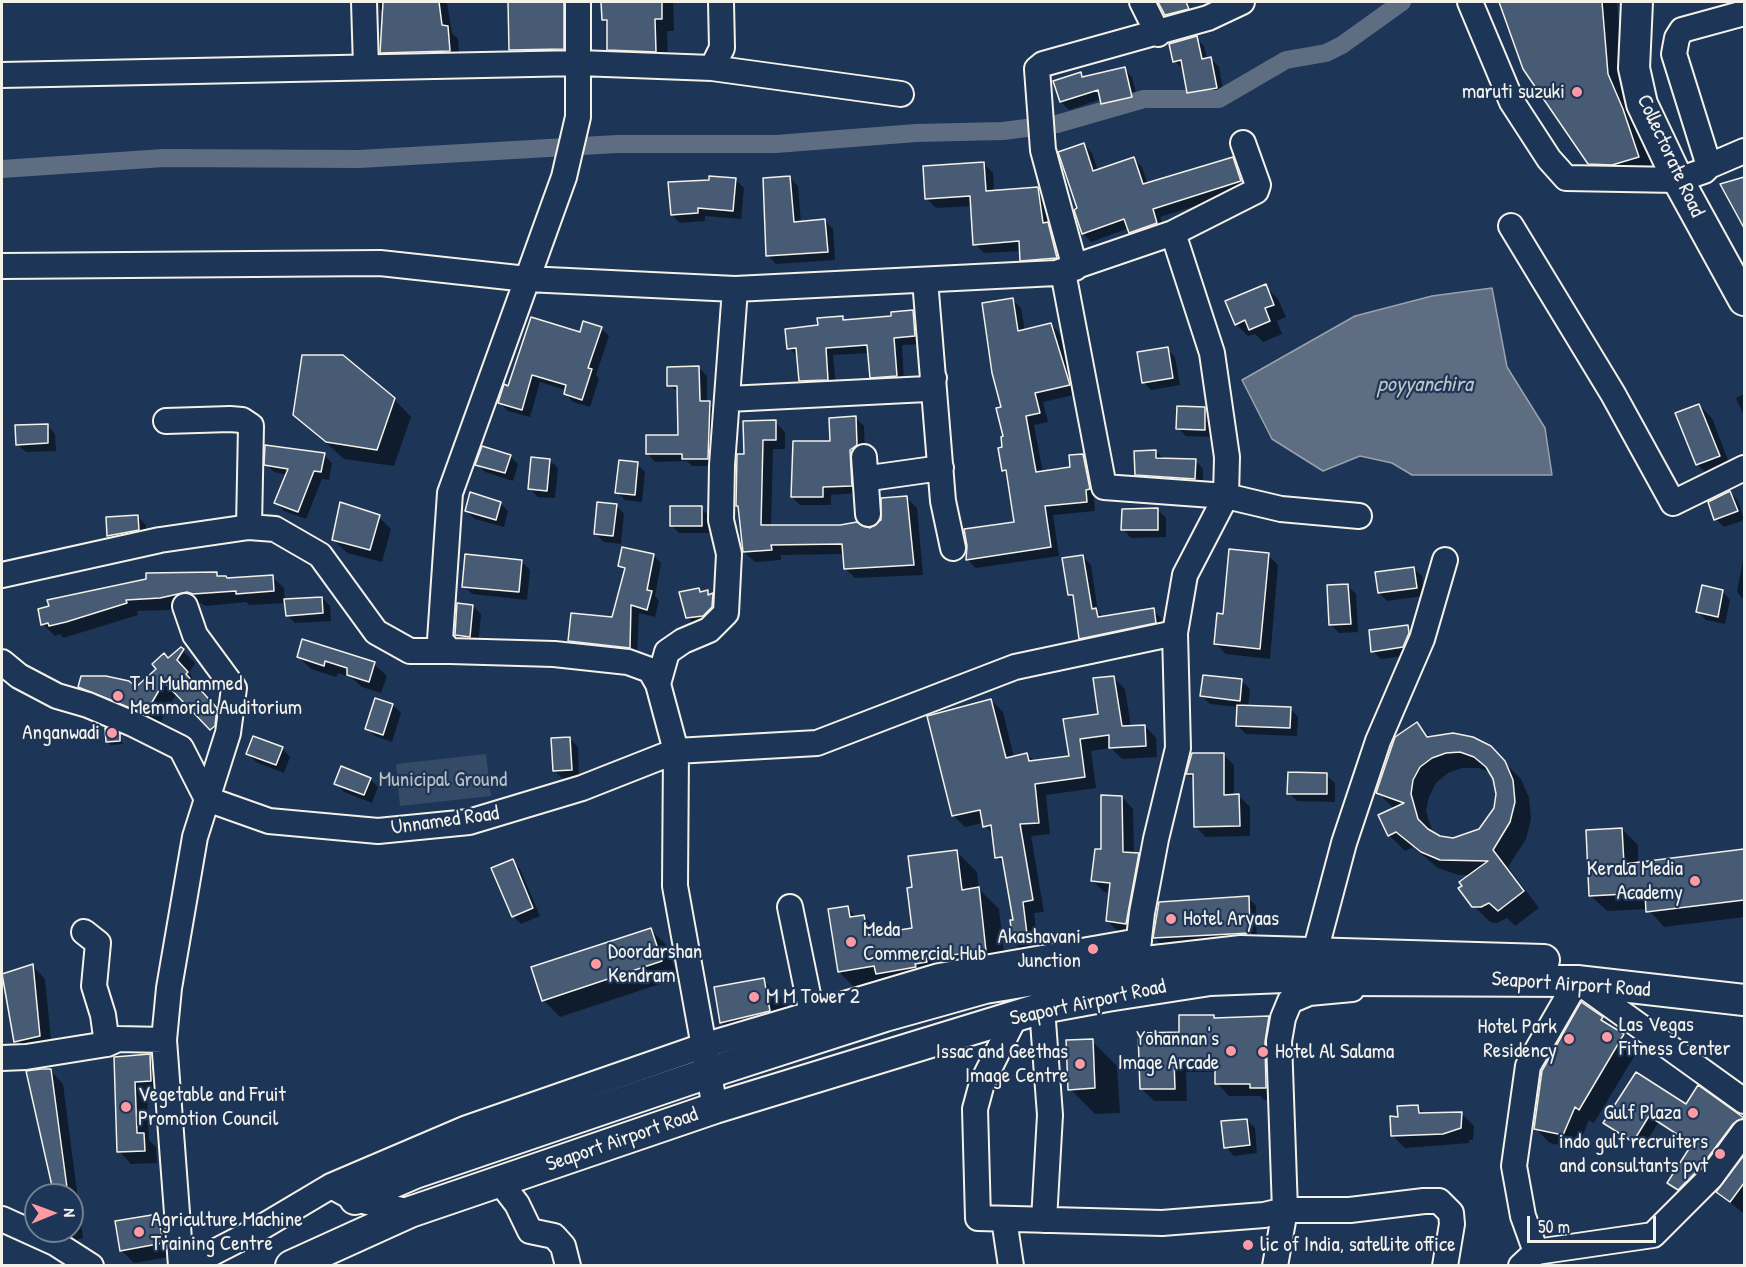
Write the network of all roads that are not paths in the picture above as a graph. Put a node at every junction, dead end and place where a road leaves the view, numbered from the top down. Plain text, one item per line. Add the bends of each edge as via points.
1 (364, 2) edge
2 (578, 2) edge
3 (721, 2) edge
4 (1142, 2) edge
5 (1242, 2) edge
6 (1470, 2) edge
7 (1637, 2) edge
8 (1744, 13) edge
9 (1158, 34) junction
10 (579, 63) junction
11 (366, 67) junction
12 (712, 68) junction
13 (2, 75) edge
14 (901, 94) dead end
15 (1243, 143) dead end
16 (1744, 151) edge
17 (1709, 166) junction
18 (1678, 180) junction
19 (1511, 226) dead end
20 (1173, 233) junction
21 (2, 266) edge
22 (1069, 270) junction
23 (527, 279) junction
24 (925, 280) junction
25 (735, 290) junction
26 (1744, 300) edge
27 (934, 378) junction
28 (728, 399) junction
29 (166, 422) dead end
30 (864, 457) dead end
31 (941, 468) junction
32 (1744, 468) edge
33 (866, 481) junction
34 (1226, 496) junction
35 (868, 514) dead end
36 (1359, 516) dead end
37 (249, 527) junction
38 (953, 548) dead end
39 (1445, 560) dead end
40 (2, 575) edge
41 (185, 606) dead end
42 (1175, 633) junction
43 (450, 651) junction
44 (2, 662) edge
45 (658, 684) junction
46 (676, 751) junction
47 (207, 799) junction
48 (790, 907) dead end
49 (84, 932) dead end
50 (1138, 952) junction
51 (1311, 964) junction
52 (1389, 979) junction
53 (1744, 980) edge
54 (1577, 981) junction
55 (1744, 1000) edge
56 (1029, 1012) junction
57 (812, 1014) junction
58 (164, 1040) junction
59 (107, 1044) junction
60 (2, 1058) edge
61 (705, 1060) junction
62 (1744, 1101) edge
63 (715, 1108) junction
64 (1744, 1132) edge
65 (500, 1182) junction
66 (343, 1193) junction
67 (1285, 1210) junction
68 (410, 1212) junction
69 (3, 1216) edge
70 (1004, 1219) junction
71 (1044, 1220) junction
72 (1529, 1259) edge
73 (91, 1266) edge
74 (181, 1266) edge
75 (187, 1266) edge
76 (291, 1266) edge
77 (568, 1266) edge
78 (1011, 1266) edge
79 (1275, 1266) edge
80 (1445, 1266) edge

1 - 11 street
2 - 10 street
3 - 12 street via 722,48
4 - 9 street
5 - 9 street
6 - 18 street via 1512,102 1566,178
7 - 18 main road, Collectorate Road via 1634,68 1640,95
8 - 17 street via 1682,30 1674,54
9 - 22 street via 1043,64 1036,74 1042,150
10 - 11 street
10 - 12 street
10 - 23 street via 578,117 564,177
11 - 13 street
12 - 14 street
15 - 20 street via 1257,191
16 - 17 street
17 - 18 street
18 - 26 main road, Collectorate Road
19 - 32 street via 1613,394 1673,503
20 - 22 street
20 - 34 street via 1212,353 1227,457
21 - 23 street via 380,263
22 - 24 street
22 - 34 street via 1104,487
23 - 25 street
23 - 43 street via 450,493 440,640
24 - 25 street
24 - 27 street
25 - 28 street
27 - 28 street via 927,389
27 - 31 street
28 - 45 street via 721,520 729,554 726,613 709,630 667,652
29 - 37 street via 230,419 251,426
30 - 33 street
31 - 33 street
31 - 38 street
33 - 35 street
34 - 36 street via 1281,509
34 - 42 street via 1185,575
37 - 40 street via 160,540
37 - 43 street via 275,529 320,555 376,632 410,651
39 - 51 street via 1422,639 1378,741 1347,833
41 - 47 street via 195,634 234,688 228,733
42 - 46 street, Unnamed Road via 1015,668 817,743
42 - 50 street via 1178,748 1156,839
43 - 45 street via 554,654 628,662 650,670
44 - 47 street via 57,696 133,723 181,748
45 - 46 street
46 - 47 street, Unnamed Road via 529,806 469,822 420,829 356,830 269,821
46 - 61 street via 675,886
47 - 58 street via 195,837
48 - 57 street
49 - 59 street via 98,943 94,986 104,1015
50 - 51 main road, Seaport Airport Road via 1241,951
50 - 57 street via 939,976
50 - 61 main road, Seaport Airport Road
51 - 52 main road, Seaport Airport Road
51 - 53 main road, Seaport Airport Road via 1551,961
51 - 56 main road, Seaport Airport Road
52 - 54 main road, Seaport Airport Road
52 - 67 street via 1362,989 1309,993 1290,1001 1279,1041
54 - 55 main road, Seaport Airport Road
54 - 62 street
54 - 72 street via 1528,1066 1514,1166
56 - 63 main road, Seaport Airport Road
56 - 70 street via 982,1083 975,1109 978,1218
56 - 71 street via 1050,1115
57 - 61 street
58 - 59 street via 118,1039
58 - 74 street
59 - 60 street
61 - 63 street
61 - 66 main road, Seaport Airport Road via 415,1173
63 - 65 main road, Seaport Airport Road
64 - 72 street via 1711,1177 1653,1235
65 - 68 main road, Seaport Airport Road
65 - 77 street via 517,1204 530,1231 554,1236 563,1246
66 - 68 street
66 - 75 street
67 - 71 street via 1162,1223
67 - 79 street
67 - 80 street via 1350,1210 1439,1201 1451,1213
68 - 76 main road, Seaport Airport Road
69 - 73 street
70 - 71 street
70 - 78 street

